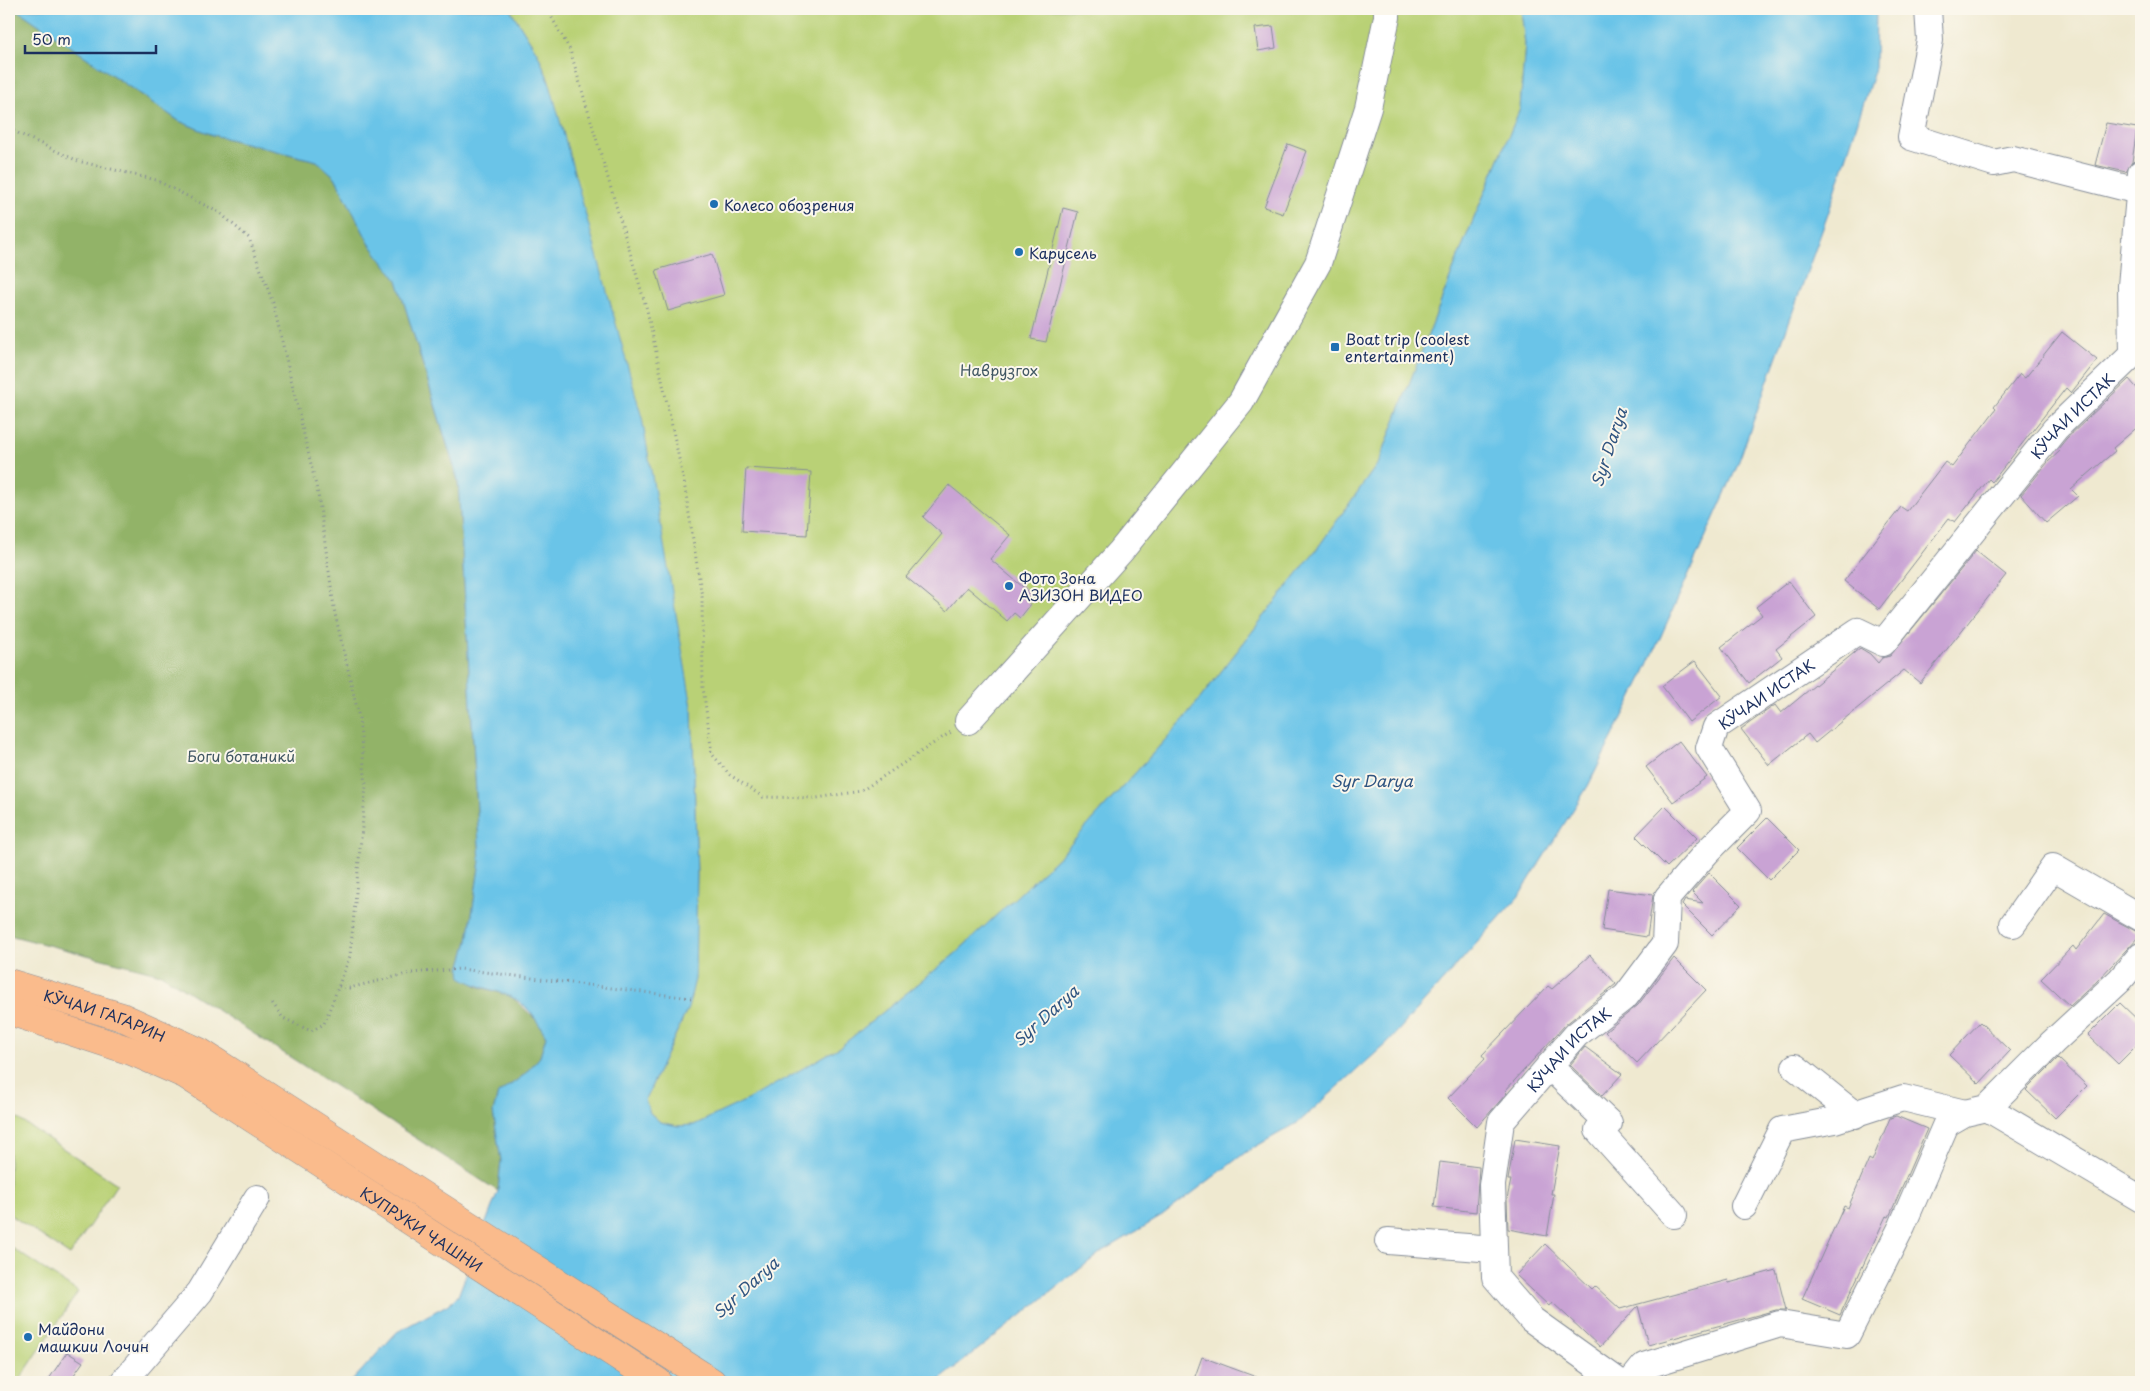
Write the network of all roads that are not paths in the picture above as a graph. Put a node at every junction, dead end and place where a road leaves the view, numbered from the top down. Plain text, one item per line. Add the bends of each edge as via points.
1 (1387, 9) edge
2 (1928, 9) edge
3 (2140, 182) edge
4 (2137, 357) edge
5 (968, 721) road end
6 (2141, 918) edge
7 (2013, 924) dead end
8 (2141, 955) edge
9 (9, 983) edge
10 (9, 1011) edge
11 (193, 1064) junction
12 (1549, 1066) junction
13 (1795, 1067) dead end
14 (1976, 1111) junction
15 (1855, 1115) junction
16 (257, 1198) dead end
17 (2141, 1199) edge
18 (1744, 1206) dead end
19 (1674, 1214) dead end
20 (1388, 1241) dead end
21 (1494, 1249) junction
22 (123, 1382) edge
23 (658, 1382) edge
24 (712, 1382) edge
25 (1619, 1382) edge
26 (1631, 1382) edge

1 - 5 street via 1368,108 1318,263 1241,402 1121,551
2 - 3 street via 1930,40 1911,137 1994,163 2013,159
3 - 4 street, КӮЧАИ ИСТАК via 2131,286
4 - 12 street, КӮЧАИ ИСТАК via 2055,429 1883,643 1858,631 1716,727 1709,748 1748,811 1667,898 1665,944 1626,996 1576,1035
6 - 7 street via 2053,867
8 - 14 street via 2120,980
9 - 11 highway, КӮЧАИ ГАГАРИН via 122,1017
10 - 11 highway, КӮЧАИ ГАГАРИН via 131,1051
11 - 23 highway, КУПРУКИ ЧАШНИ
11 - 24 highway
12 - 19 street via 1609,1123 1598,1130
12 - 21 street, КӮЧАИ ИСТАК via 1501,1122 1492,1185
13 - 15 street
14 - 15 street via 1903,1098
14 - 17 street
14 - 26 street via 1946,1124 1902,1226 1848,1335 1780,1324 1644,1366
15 - 18 street via 1782,1130
16 - 22 street via 200,1292
20 - 21 street
21 - 25 street, КӮЧАИ ИСТАК via 1495,1277 1531,1319

